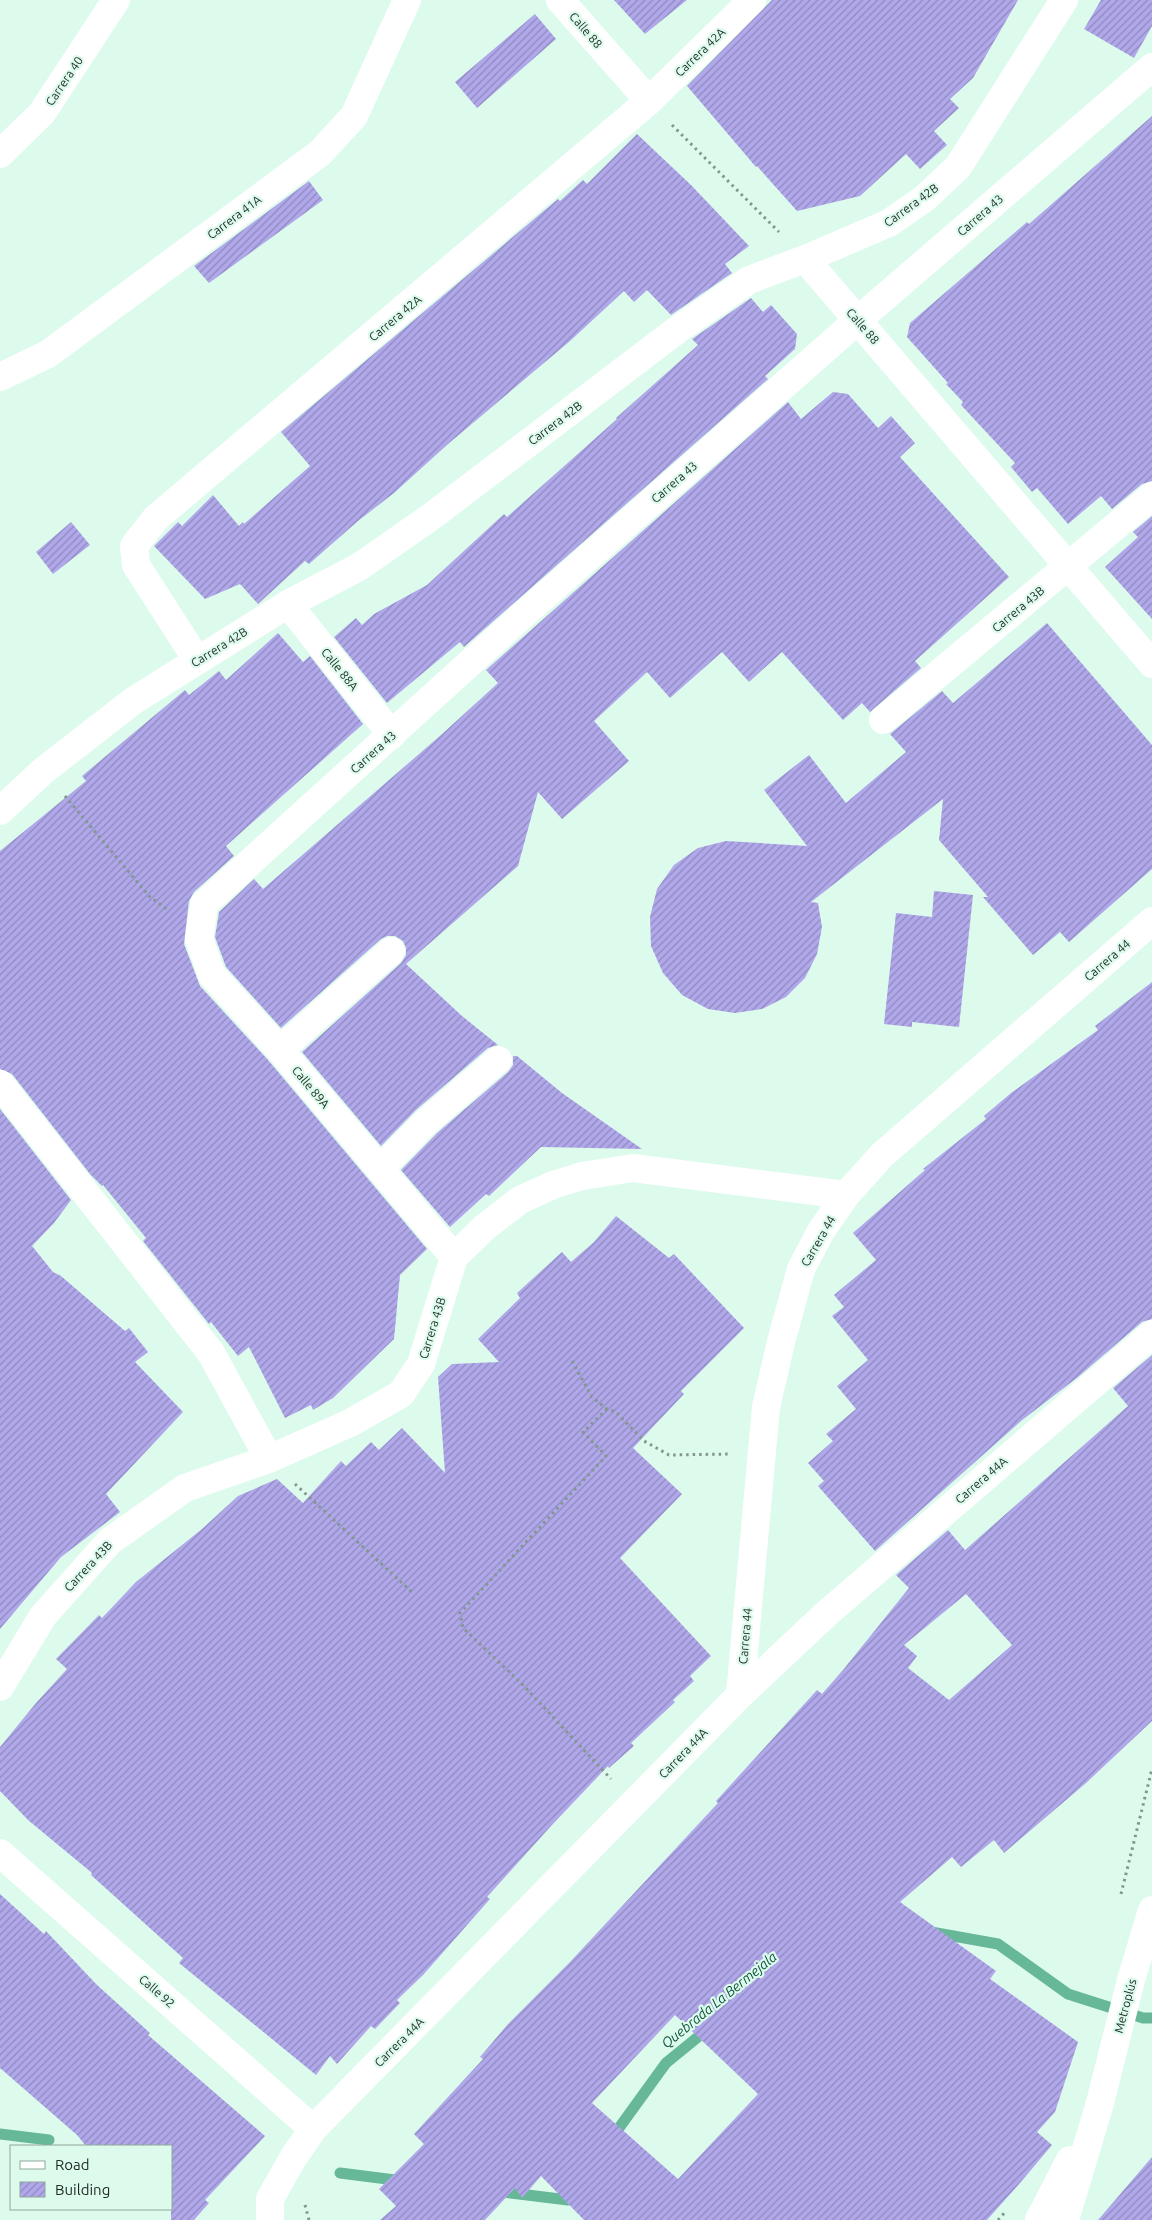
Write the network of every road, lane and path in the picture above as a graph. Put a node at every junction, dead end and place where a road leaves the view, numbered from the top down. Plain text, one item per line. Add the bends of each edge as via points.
1 (116, 0) edge
2 (406, 0) edge
3 (560, 0) edge
4 (752, 0) edge
5 (1064, 0) edge
6 (1152, 67) edge
7 (649, 102) junction
8 (0, 153) edge
9 (805, 259) junction
10 (858, 320) junction
11 (0, 377) edge
12 (1152, 496) edge
13 (1068, 567) junction
14 (288, 604) junction
15 (197, 660) junction
16 (1152, 664) edge
17 (883, 720) dead end
18 (392, 735) junction
19 (43, 771) junction
20 (0, 811) edge
21 (203, 909) junction
22 (1152, 921) edge
23 (391, 951) dead end
24 (280, 1050) junction
25 (498, 1060) dead end
26 (0, 1084) edge
27 (380, 1168) junction
28 (846, 1195) junction
29 (454, 1257) junction
30 (1152, 1334) edge
31 (572, 1361) dead end
32 (607, 1409) junction
33 (762, 1452) junction
34 (276, 1456) junction
35 (414, 1594) dead end
36 (0, 1687) edge
37 (740, 1695) junction
38 (1152, 1770) edge
39 (634, 1803) junction
40 (0, 1853) edge
41 (1119, 1904) dead end
42 (1152, 1910) edge
43 (1100, 2101) junction
44 (313, 2129) junction
45 (270, 2220) edge
46 (1039, 2220) edge
47 (1065, 2220) edge

1 - 8 street, Carrera 40 via 42,113
2 - 11 street, Carrera 41A via 354,116 320,153 48,354
3 - 7 street, Calle 88
4 - 7 street, Carrera 42A
5 - 9 street, Carrera 42B via 958,167 925,198 889,223
6 - 10 street, Carrera 43
7 - 9 path
7 - 15 street, Carrera 42A via 156,518 134,546 136,565
9 - 10 street, Calle 88
9 - 14 street, Carrera 42B via 749,280 677,330 432,516 358,567
10 - 13 street, Calle 88
10 - 18 street, Carrera 43
12 - 13 street, Carrera 43B
13 - 16 street, Calle 88
13 - 17 street, Carrera 43B
14 - 15 street, Carrera 42B
14 - 18 street, Calle 88A
15 - 19 street, Carrera 42B via 133,701
18 - 21 street, Carrera 43
19 - 20 street, Carrera 42B
19 - 21 path via 149,896 169,910
21 - 24 street, Calle 89A via 199,939 212,975
22 - 28 street, Carrera 44 via 882,1155
23 - 24 street
24 - 27 street, Calle 89A
25 - 27 street via 426,1122
26 - 34 street via 211,1353
27 - 29 street, Calle 89A
28 - 29 street, Carrera 43B via 633,1168 582,1176 520,1200
28 - 33 street, Carrera 44 via 821,1231 801,1269 766,1407
29 - 34 street, Carrera 43B via 421,1364 401,1394 350,1423
30 - 37 street, Carrera 44A via 826,1614
31 - 32 path via 592,1397
32 - 33 path via 616,1412 644,1441 669,1455
32 - 39 path via 583,1432 606,1456 460,1613 463,1628 522,1684
33 - 37 street, Carrera 44
34 - 35 path
34 - 36 street, Carrera 43B via 186,1488 110,1541 44,1616
37 - 39 street, Carrera 44A
38 - 41 path
39 - 44 street, Carrera 44A
40 - 44 street, Calle 92
42 - 43 street, Metroplús
43 - 46 street, Metroplús
43 - 47 street, Metroplús
44 - 45 street, Carrera 44A via 270,2199

